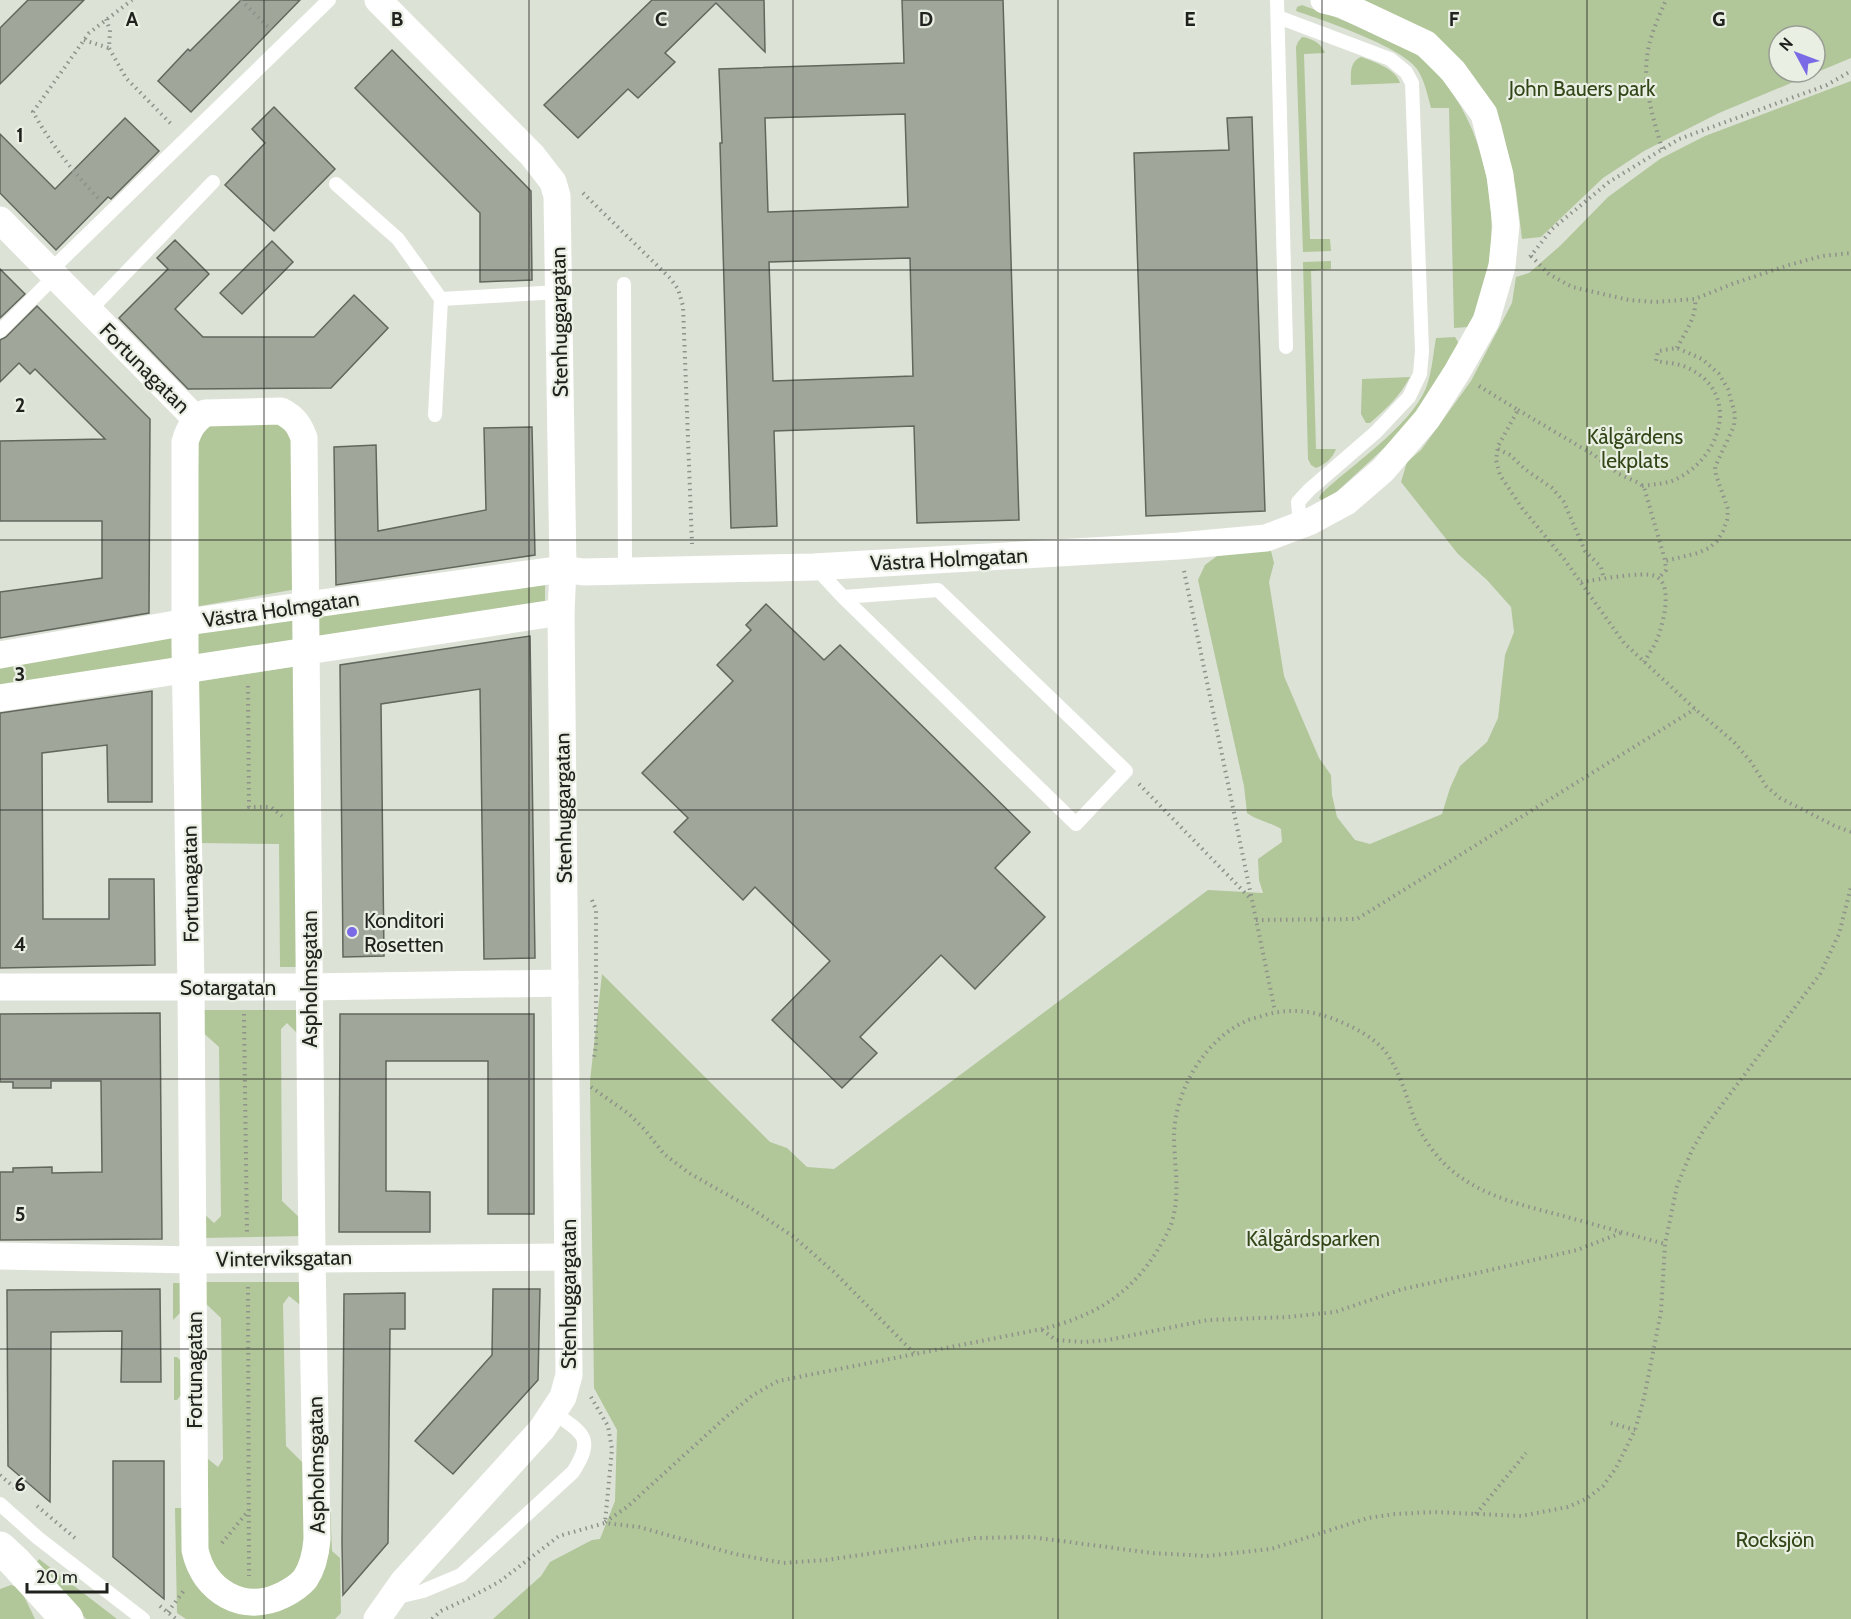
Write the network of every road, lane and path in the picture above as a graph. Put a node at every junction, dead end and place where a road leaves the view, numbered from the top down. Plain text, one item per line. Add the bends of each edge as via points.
1 (132, 0) edge
2 (240, 0) edge
3 (329, 0) edge
4 (378, 0) edge
5 (1277, 0) edge
6 (1324, 0) edge
7 (1666, 0) edge
8 (1278, 17) junction
9 (106, 19) junction
10 (84, 40) junction
11 (285, 43) junction
12 (109, 48) junction
13 (1851, 71) edge
14 (186, 139) junction
15 (1662, 149) junction
16 (81, 181) dead end
17 (213, 182) dead end
18 (336, 184) dead end
19 (581, 190) dead end
20 (0, 220) edge
21 (1851, 253) edge
22 (1531, 256) junction
23 (1502, 266) junction
24 (53, 274) junction
25 (624, 284) dead end
26 (559, 292) junction
27 (441, 299) junction
28 (1695, 300) junction
29 (89, 311) junction
30 (0, 331) edge
31 (1286, 347) dead end
32 (1677, 348) junction
33 (1457, 372) junction
34 (1518, 410) junction
35 (435, 415) dead end
36 (196, 419) junction
37 (1498, 449) junction
38 (1642, 486) junction
39 (1305, 523) junction
40 (1179, 546) junction
41 (1665, 561) junction
42 (814, 567) junction
43 (693, 569) junction
44 (573, 570) junction
45 (626, 570) junction
46 (1604, 579) junction
47 (1658, 579) junction
48 (1581, 582) junction
49 (843, 597) junction
50 (306, 605) junction
51 (561, 612) junction
52 (187, 622) junction
53 (307, 651) junction
54 (0, 654) edge
55 (247, 661) junction
56 (1644, 662) junction
57 (186, 671) junction
58 (0, 698) edge
59 (1695, 709) junction
60 (1126, 771) junction
61 (285, 819) dead end
62 (1851, 832) edge
63 (1851, 887) edge
64 (1252, 899) junction
65 (1256, 920) junction
66 (565, 983) junction
67 (0, 987) edge
68 (191, 987) junction
69 (243, 987) junction
70 (309, 987) junction
71 (1275, 1011) junction
72 (584, 1082) dead end
73 (1622, 1232) junction
74 (1665, 1244) junction
75 (0, 1256) edge
76 (568, 1257) junction
77 (312, 1258) junction
78 (248, 1259) junction
79 (193, 1260) junction
80 (1042, 1329) junction
81 (914, 1354) junction
82 (554, 1413) junction
83 (1611, 1423) dead end
84 (1635, 1430) junction
85 (1526, 1453) dead end
86 (0, 1504) edge
87 (1476, 1515) junction
88 (605, 1523) junction
89 (5, 1559) edge
90 (249, 1602) junction
91 (384, 1609) edge
92 (67, 1619) edge
93 (142, 1619) edge
94 (432, 1619) edge

1 - 9 path
2 - 11 path
3 - 11 lane
4 - 26 street, Stenhuggargatan via 532,155 553,182 557,196
5 - 8 lane
6 - 23 street, Västra Holmgatan via 1341,4 1426,44 1453,71 1484,114 1500,175 1506,225
7 - 15 path via 1647,57 1648,96
8 - 31 lane
8 - 39 lane via 1390,59 1406,72 1412,83 1420,374 1409,397 1376,432 1299,502
9 - 10 path
9 - 12 path
10 - 12 path
10 - 16 path via 33,112
11 - 14 lane
12 - 14 path via 126,78
13 - 15 path via 1827,85 1679,139
14 - 24 lane
15 - 22 path via 1608,182 1552,229
17 - 29 lane
18 - 27 lane via 398,239
19 - 43 path via 678,289 683,306
20 - 24 street, Fortunagatan
21 - 28 path via 1788,265
22 - 23 path
22 - 28 path via 1549,274 1572,287 1629,300
23 - 33 street, Västra Holmgatan via 1486,321
24 - 29 street, Fortunagatan
24 - 30 lane
25 - 45 lane
26 - 27 lane
26 - 44 street, Stenhuggargatan
27 - 35 lane
28 - 32 path via 1694,317
29 - 36 street, Fortunagatan
32 - 38 path via 1658,351 1656,361 1688,368 1708,383 1721,408 1720,423 1704,457 1692,470 1668,483
32 - 41 path via 1702,359 1719,374 1735,414 1734,426 1715,467 1728,509 1723,531 1709,548
33 - 34 path
33 - 39 street, Västra Holmgatan via 1427,419 1383,470 1346,502
34 - 37 path
34 - 38 path
36 - 50 street, Aspholmsgatan via 206,413 280,411 299,425 304,438
36 - 52 street, Fortunagatan via 185,442
37 - 46 path via 1552,488 1564,502 1585,551 1601,567
37 - 48 path via 1500,476
38 - 41 path
39 - 40 street, Västra Holmgatan via 1266,538
40 - 42 street, Västra Holmgatan
40 - 64 path
41 - 47 path via 1666,570
42 - 43 street, Västra Holmgatan
42 - 49 lane
43 - 45 street, Västra Holmgatan
44 - 45 street, Västra Holmgatan
44 - 50 street, Västra Holmgatan
44 - 51 street, Stenhuggargatan
46 - 47 path via 1641,575
46 - 48 path
47 - 56 path via 1665,591 1666,605 1657,638
48 - 56 path via 1623,643
49 - 60 lane via 938,590
49 - 60 lane via 1076,824
50 - 52 street, Västra Holmgatan
50 - 53 street, Aspholmsgatan
51 - 53 street
51 - 66 street, Stenhuggargatan
52 - 54 street, Västra Holmgatan
52 - 57 street, Fortunagatan
53 - 55 street
53 - 70 street, Aspholmsgatan
55 - 57 street
55 - 61 path via 249,807 271,807
56 - 59 path
57 - 58 street
57 - 68 street, Fortunagatan
59 - 62 path via 1734,742 1766,786 1780,798
59 - 65 path via 1357,920
60 - 64 path
63 - 74 path via 1839,934 1820,974 1692,1150 1677,1186
64 - 65 path
65 - 71 path
66 - 70 street, Sotargatan
66 - 76 street, Stenhuggargatan
67 - 68 street, Sotargatan
68 - 69 street, Sotargatan
68 - 79 street, Fortunagatan
69 - 70 street, Sotargatan
69 - 78 path
70 - 77 street, Aspholmsgatan
71 - 73 path via 1300,1010 1324,1015 1370,1038 1400,1075 1426,1141 1458,1176 1484,1191 1528,1207
71 - 80 path via 1244,1022 1224,1035 1190,1076 1176,1111 1173,1219 1150,1262 1133,1282 1091,1313
72 - 81 path via 629,1114 664,1154 689,1173 794,1237
73 - 74 path
73 - 80 path via 1577,1250 1403,1288 1335,1312 1208,1320 1084,1342 1056,1340
74 - 84 path via 1661,1312
75 - 79 street, Vinterviksgatan
76 - 77 street, Vinterviksgatan
76 - 82 street, Stenhuggargatan via 569,1375
77 - 78 street, Vinterviksgatan
77 - 90 street, Aspholmsgatan via 316,1554 304,1580 292,1591 270,1600
78 - 79 street, Vinterviksgatan
78 - 90 path
79 - 90 street, Fortunagatan via 195,1550 203,1574 212,1584 223,1593
80 - 81 path
81 - 88 path via 778,1381 753,1395
82 - 91 street, Stenhuggargatan via 403,1582
82 - 91 lane via 584,1436 582,1459 573,1472 461,1575
83 - 84 path
84 - 87 path via 1616,1468 1603,1486 1586,1499 1543,1513
85 - 87 path
86 - 93 lane
87 - 88 path via 1434,1512 1368,1518 1271,1549 1216,1556 1152,1553 1020,1537 975,1538 783,1563 639,1527
88 - 94 path via 559,1536 500,1582
89 - 92 main road

